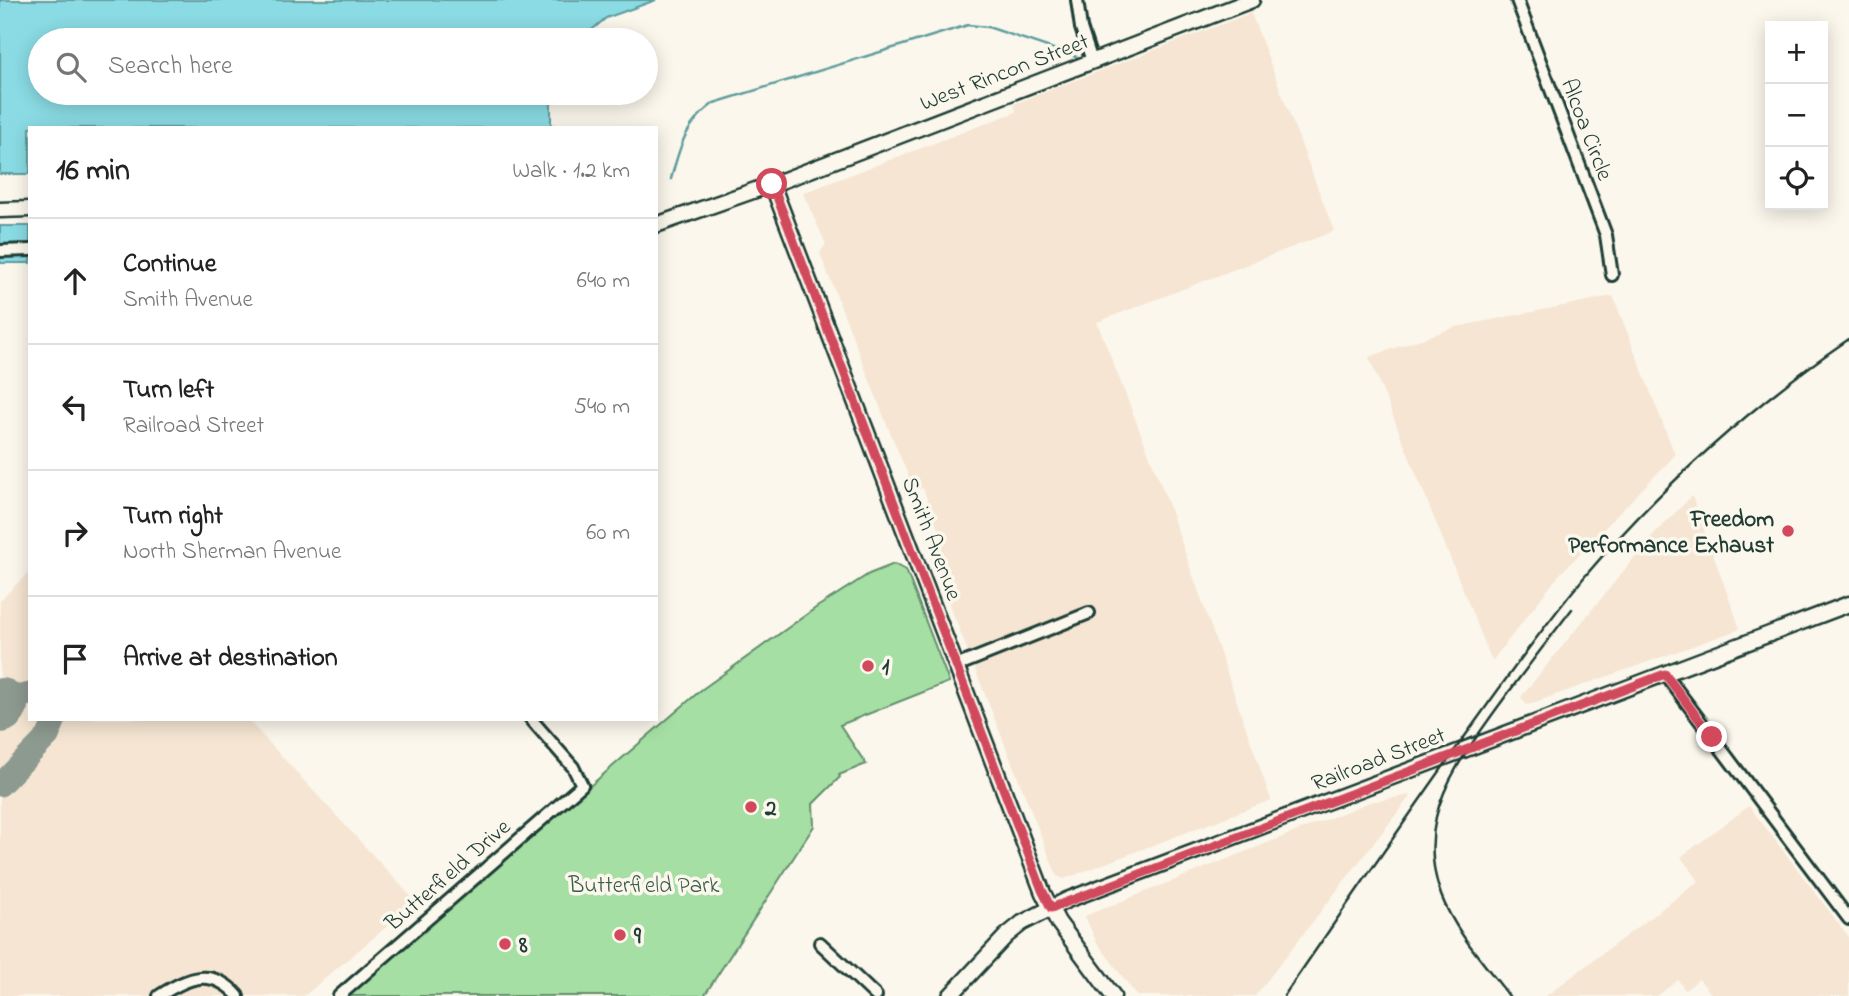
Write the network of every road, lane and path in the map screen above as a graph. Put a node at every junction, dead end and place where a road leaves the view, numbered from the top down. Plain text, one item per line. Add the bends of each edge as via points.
1 (1077, 0) edge
2 (1252, 0) edge
3 (1517, 0) edge
4 (1092, 61) junction
5 (772, 184) junction
6 (28, 209) edge
7 (0, 210) edge
8 (658, 224) edge
9 (28, 250) edge
10 (0, 251) edge
11 (1612, 275) dead end
12 (1849, 604) edge
13 (1088, 613) dead end
14 (956, 666) junction
15 (1665, 674) junction
16 (533, 721) edge
17 (1051, 908) junction
18 (1849, 919) edge
19 (820, 943) dead end
20 (159, 996) edge
21 (238, 996) edge
22 (339, 996) edge
23 (876, 996) edge
24 (950, 996) edge
25 (1113, 996) edge

1 - 4 street
2 - 4 main road, West Rincon Street
3 - 11 street, Alcoa Circle via 1606,235
4 - 5 main road, West Rincon Street
5 - 8 main road, West Rincon Street
5 - 14 main road, Smith Avenue
6 - 7 main road
9 - 10 street
12 - 15 main road, Railroad Street
13 - 14 street
14 - 17 main road, Smith Avenue
15 - 17 main road, Railroad Street
15 - 18 street
16 - 22 street, Butterfield Drive via 573,767 582,785
17 - 24 main road, Railroad Street via 1006,936
17 - 25 main road, Smith Avenue
19 - 23 street
20 - 21 street via 186,981 208,977 220,980

